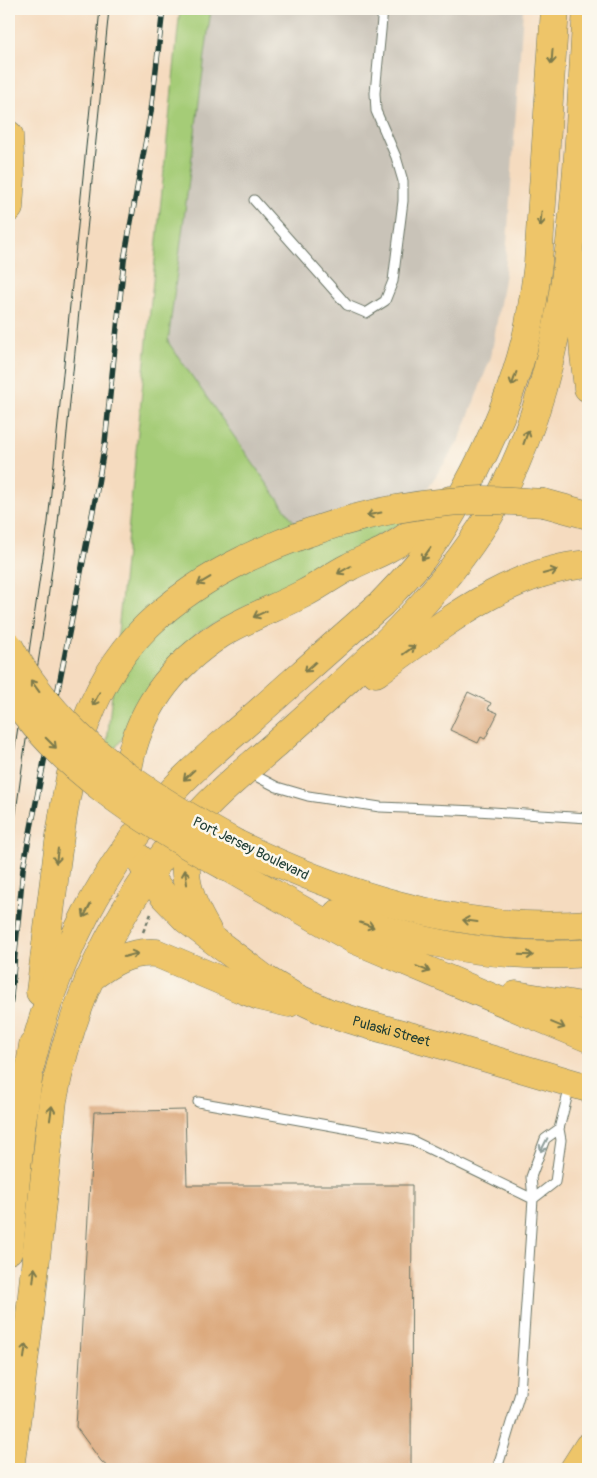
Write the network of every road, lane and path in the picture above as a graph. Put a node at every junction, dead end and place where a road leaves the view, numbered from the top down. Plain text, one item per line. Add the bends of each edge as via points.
1 (383, 9) edge
2 (555, 9) edge
3 (587, 9) edge
4 (9, 135) edge
5 (254, 200) dead end
6 (574, 203) junction
7 (9, 208) edge
8 (588, 388) edge
9 (478, 467) junction
10 (544, 503) junction
11 (588, 506) edge
12 (588, 515) edge
13 (588, 564) edge
14 (9, 646) edge
15 (9, 692) edge
16 (269, 750) junction
17 (131, 759) junction
18 (245, 771) junction
19 (165, 799) junction
20 (203, 809) junction
21 (588, 818) edge
22 (132, 840) junction
23 (231, 855) junction
24 (148, 874) junction
25 (152, 912) dead end
26 (588, 924) edge
27 (142, 933) dead end
28 (211, 938) junction
29 (588, 953) edge
30 (89, 979) junction
31 (449, 980) junction
32 (588, 1008) edge
33 (327, 1012) junction
34 (588, 1038) edge
35 (31, 1062) junction
36 (580, 1086) edge
37 (198, 1102) dead end
38 (558, 1129) junction
39 (532, 1199) junction
40 (9, 1250) edge
41 (588, 1447) edge
42 (10, 1469) edge
43 (497, 1469) edge
44 (574, 1469) edge

1 - 5 lane via 376,111 396,157 404,201 393,281 385,302 366,313 347,305
2 -> 9 highway via 533,301 516,373
3 - 6 highway
4 - 7 highway
6 - 8 highway
16 -> 6 highway via 394,637 445,579 490,514 520,454 539,396 561,305
9 -> 17 highway, Pulaski Street via 437,513 403,539 305,593 243,622 184,662 154,699 136,738
9 -> 19 highway via 448,522 400,584
10 - 11 highway
10 - 12 highway
10 -> 35 highway, bridge via 484,500 430,504 332,524 274,544 194,587 147,626 112,670 85,721 76,747 64,801
16 -> 13 highway via 492,594 536,575
23 -> 14 highway, Port Jersey Boulevard, bridge via 99,754 70,727 36,688
15 -> 23 highway, Port Jersey Boulevard, bridge via 53,745 96,783 154,825
16 - 18 highway
17 - 19 highway via 143,783
17 - 22 highway, Pulaski Street via 125,802
18 - 20 highway
18 - 21 lane via 278,787 308,796 380,807
19 - 20 highway
19 - 22 highway
20 - 24 highway
28 -> 20 highway, Pulaski Street via 191,901 185,869 189,840
22 - 24 highway, Pulaski Street
22 -> 35 highway via 76,932 49,998
26 -> 23 highway, Port Jersey Boulevard via 508,925 466,920 347,891
23 -> 29 highway, Port Jersey Boulevard via 263,884 331,912 418,940 506,954
23 -> 31 highway via 353,940
24 - 28 highway, Pulaski Street via 177,911
24 - 30 highway via 107,941
25 - 27 path
28 - 33 highway, Pulaski Street via 265,979
30 -> 33 highway via 121,958 136,953 156,953 259,996
42 -> 30 highway via 53,1100 67,1038
31 - 32 highway
31 -> 34 highway
33 - 36 highway, Pulaski Street
35 - 40 highway
36 - 38 lane
37 - 39 lane via 411,1140
38 -> 39 lane via 545,1139 533,1171
38 - 39 lane via 561,1140 555,1182
39 - 43 lane via 520,1393
41 - 44 highway

